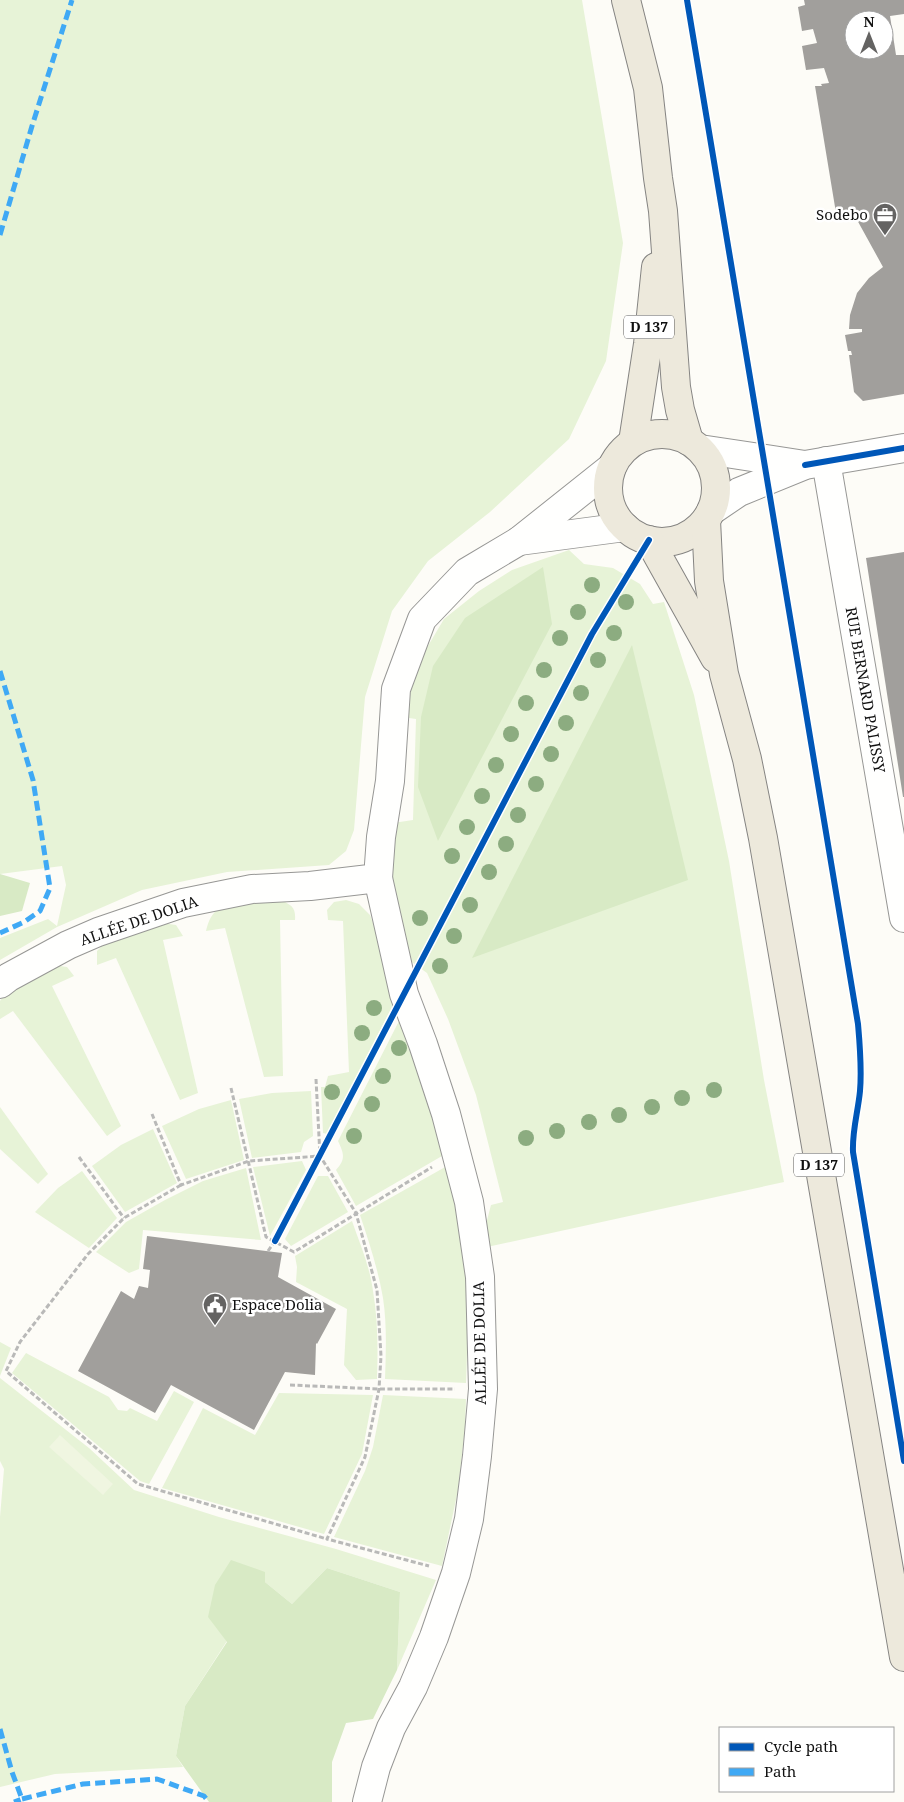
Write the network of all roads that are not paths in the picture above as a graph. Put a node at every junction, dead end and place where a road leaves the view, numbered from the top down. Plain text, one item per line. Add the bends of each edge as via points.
1 (626, 0) edge
2 (663, 211) junction
3 (633, 442) junction
4 (694, 445) junction
5 (904, 448) edge
6 (815, 463) junction
7 (612, 467) junction
8 (709, 515) junction
9 (625, 527) junction
10 (649, 540) junction
11 (519, 541) junction
12 (724, 674) junction
13 (378, 878) junction
14 (904, 918) edge
15 (0, 984) edge
16 (904, 1658) edge
17 (366, 1802) edge

1 - 2 main road, D 137 via 648,88
2 - 3 main road, D 137
2 - 4 main road, D 137 via 676,387 680,410
3 - 4 main road via 660,434 675,435
3 - 7 main road via 620,453
4 - 6 street
4 - 8 main road via 710,463 716,478 716,495
5 - 6 street
6 - 8 street via 739,492
6 - 14 street, RUE BERNARD PALISSY
7 - 9 main road via 609,499
7 - 11 street, ALLÉE DE DOLIA
8 - 10 main road via 695,531 681,538 665,542
8 - 12 main road, D 137 via 709,581
9 - 10 main road
9 - 11 street, ALLÉE DE DOLIA
10 - 12 main road, D 137
11 - 13 street, ALLÉE DE DOLIA via 467,572 422,619 396,689 390,781
12 - 16 main road, D 137 via 747,758 763,838
13 - 15 street, ALLÉE DE DOLIA via 252,889 183,903 68,945
13 - 17 street, ALLÉE DE DOLIA via 404,994 446,1114 469,1202 480,1277 483,1390 469,1519 456,1573 434,1637 391,1728

